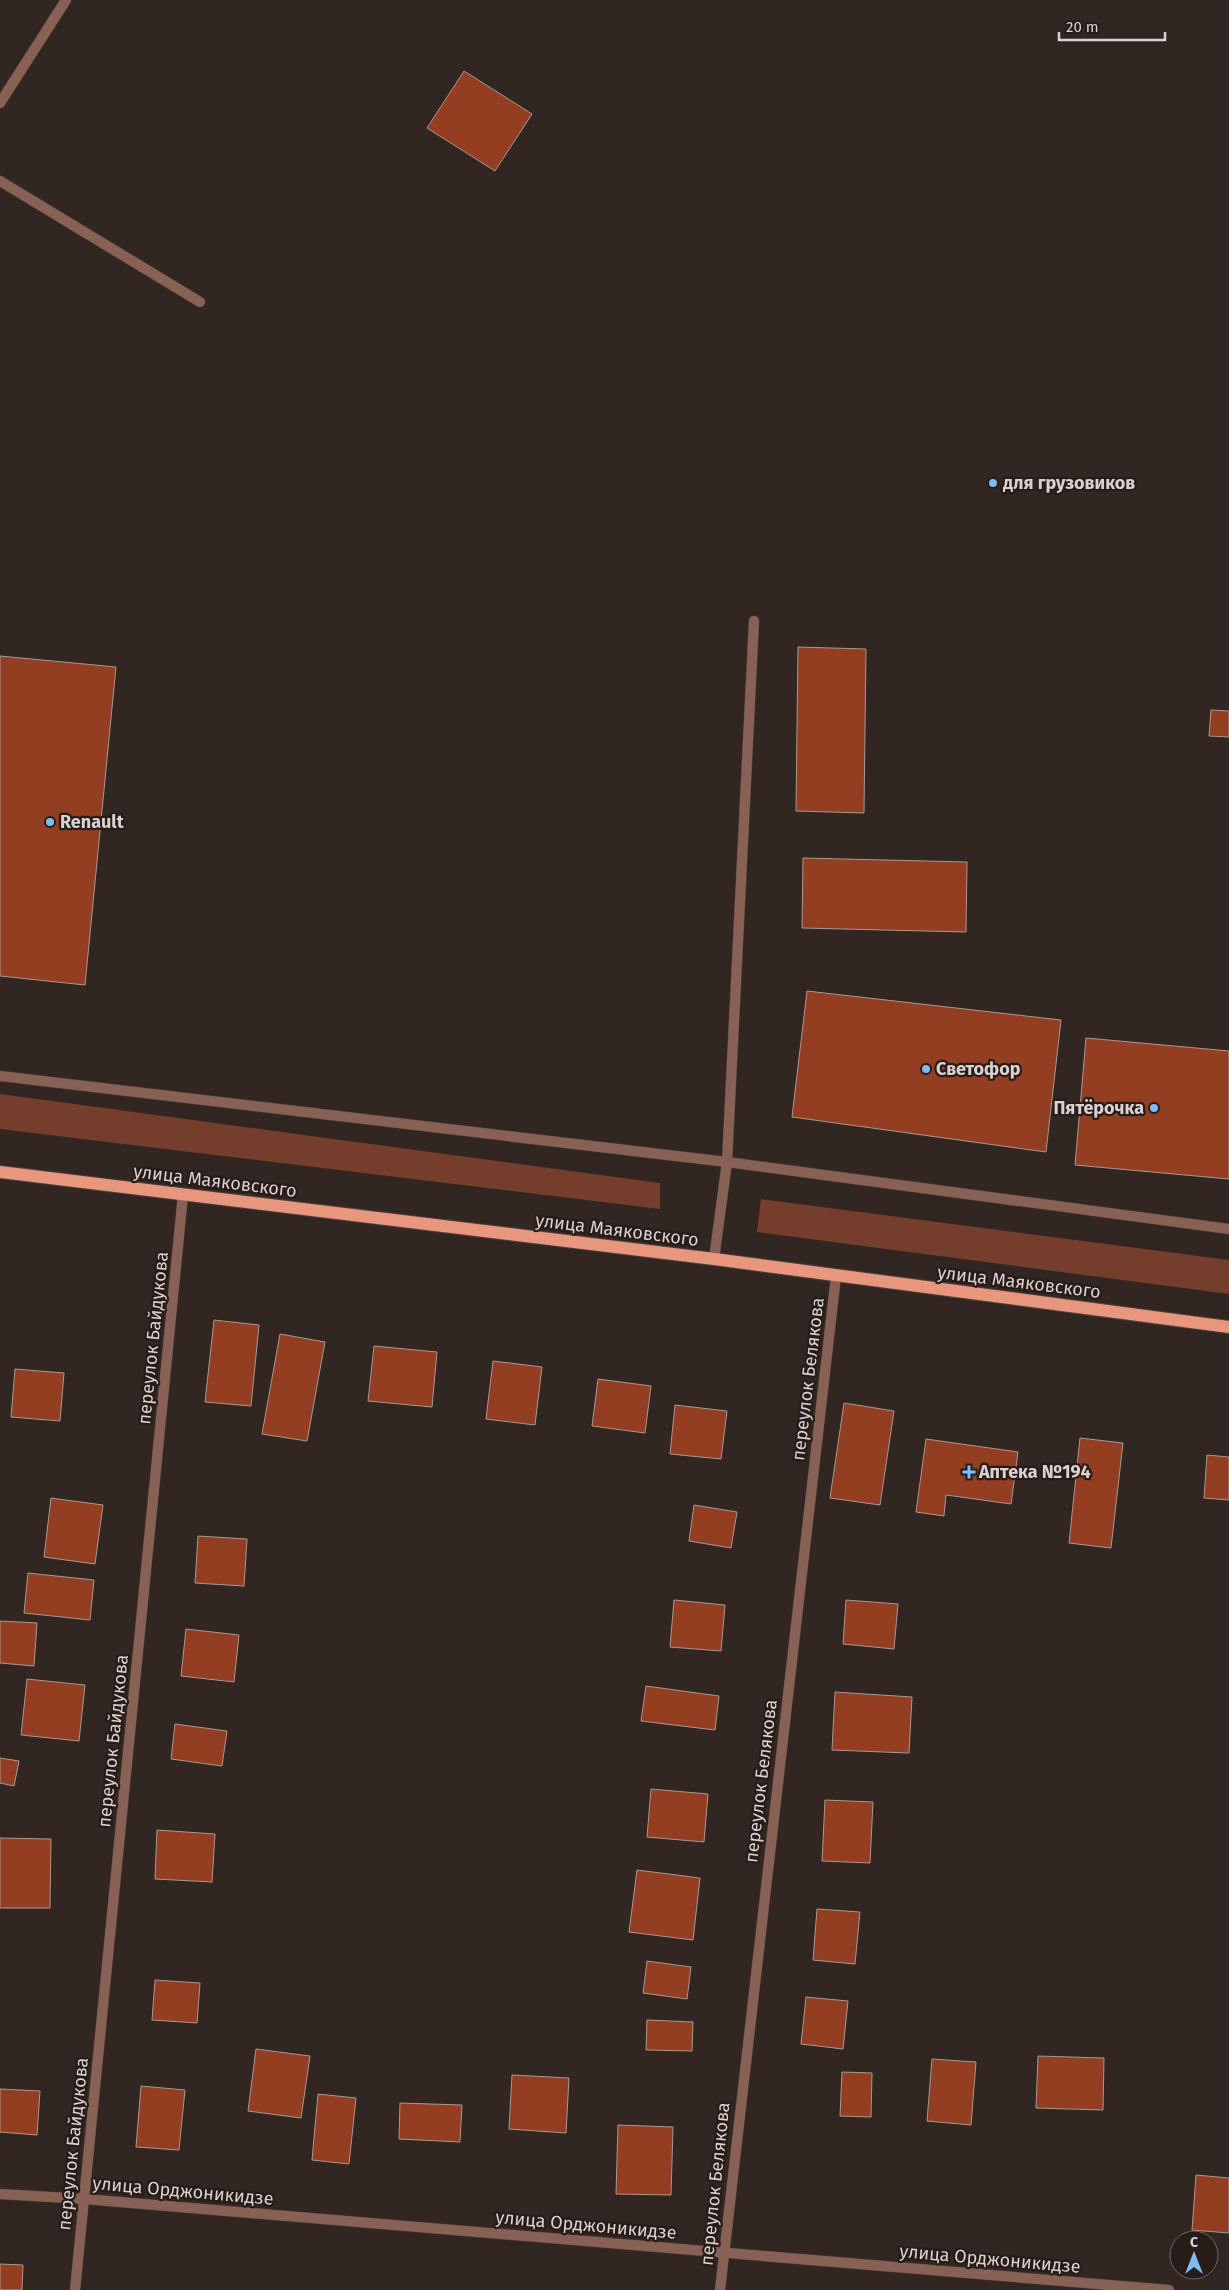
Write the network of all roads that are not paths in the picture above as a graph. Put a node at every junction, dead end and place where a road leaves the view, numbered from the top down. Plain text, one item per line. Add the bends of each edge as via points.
1 (66, 0) edge
2 (0, 103) edge
3 (0, 181) edge
4 (200, 302) dead end
5 (754, 622) dead end
6 (0, 1076) edge
7 (728, 1162) junction
8 (0, 1172) edge
9 (183, 1195) junction
10 (1229, 1229) edge
11 (714, 1259) junction
12 (836, 1276) junction
13 (1229, 1327) edge
14 (0, 2194) edge
15 (84, 2199) junction
16 (724, 2253) junction
17 (75, 2290) edge
18 (720, 2290) edge
19 (1170, 2290) edge

1 - 2 street
3 - 4 street
5 - 7 street
6 - 7 street
7 - 10 street
7 - 11 street
8 - 9 main road, улица Маяковского
9 - 11 main road, улица Маяковского
9 - 15 street, переулок Байдукова
11 - 12 main road, улица Маяковского
12 - 13 main road, улица Маяковского
12 - 16 street, переулок Белякова
14 - 15 street, улица Орджоникидзе
15 - 16 street, улица Орджоникидзе
15 - 17 street, переулок Байдукова
16 - 18 street, переулок Белякова
16 - 19 street, улица Орджоникидзе

